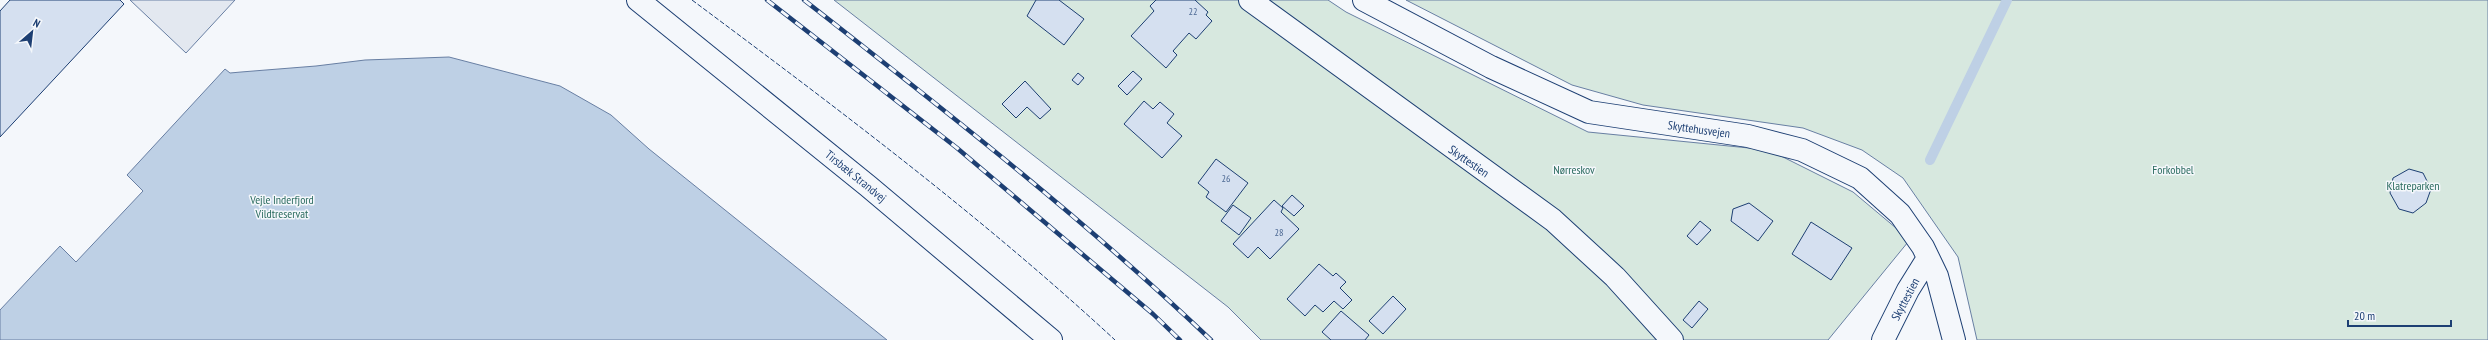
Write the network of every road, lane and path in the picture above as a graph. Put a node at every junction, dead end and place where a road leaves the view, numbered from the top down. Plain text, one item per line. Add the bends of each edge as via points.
1 (628, 0) edge
2 (638, 0) edge
3 (1250, 0) edge
4 (1364, 0) edge
5 (657, 16) junction
6 (1928, 258) junction
7 (1051, 340) edge
8 (1672, 340) edge
9 (1883, 340) edge
10 (1954, 340) edge

1 - 5 street
2 - 5 street
3 - 8 street, Skyttestien via 1553,220 1615,277
4 - 6 street, Skyttehusvejen via 1491,67 1589,112 1748,136 1802,150 1860,178 1900,214
5 - 7 street, Tirsbæk Strandvej via 868,186
6 - 9 street, Skyttestien via 1908,290
6 - 10 street, Skyttehusvejen via 1937,276

